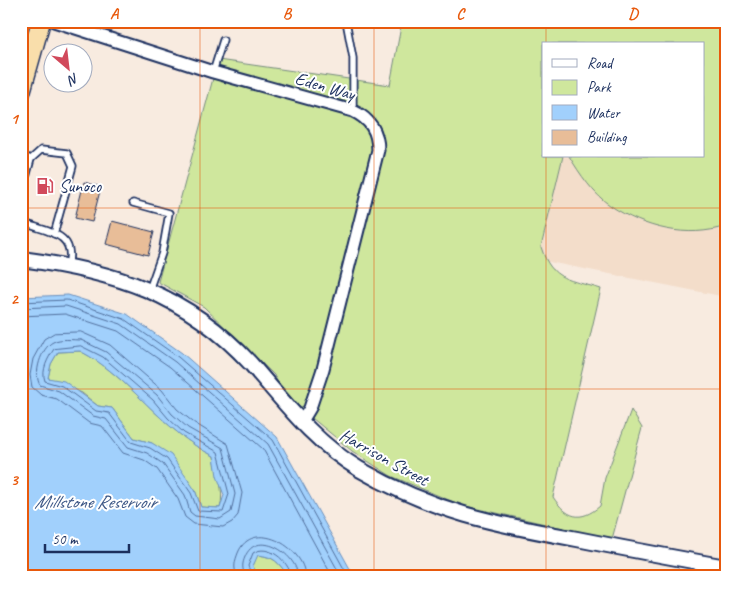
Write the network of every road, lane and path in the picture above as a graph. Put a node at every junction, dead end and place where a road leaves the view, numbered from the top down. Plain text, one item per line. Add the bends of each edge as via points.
1 (41, 21) edge
2 (54, 21) edge
3 (346, 21) edge
4 (223, 40) dead end
5 (213, 72) junction
6 (21, 92) edge
7 (353, 111) junction
8 (21, 155) edge
9 (31, 159) junction
10 (21, 196) edge
11 (133, 203) dead end
12 (21, 222) edge
13 (54, 234) junction
14 (21, 259) edge
15 (68, 266) junction
16 (149, 290) junction
17 (300, 423) junction
18 (726, 567) edge

1 - 6 highway
2 - 5 street, Eden Way
3 - 7 lane via 353,58
4 - 5 lane
5 - 7 street, Eden Way
7 - 17 street, Eden Way via 369,121 375,130 378,150 323,369 312,402
8 - 9 lane
9 - 10 lane
9 - 13 lane via 41,150 67,153 73,166
11 - 16 lane via 169,213 162,253
12 - 13 lane
13 - 15 lane via 71,249
14 - 15 street, Harrison Street
15 - 16 street, Harrison Street via 114,276
16 - 17 street, Harrison Street via 194,315 222,337 249,362
17 - 18 street, Harrison Street via 353,465 390,486 451,511 489,523

